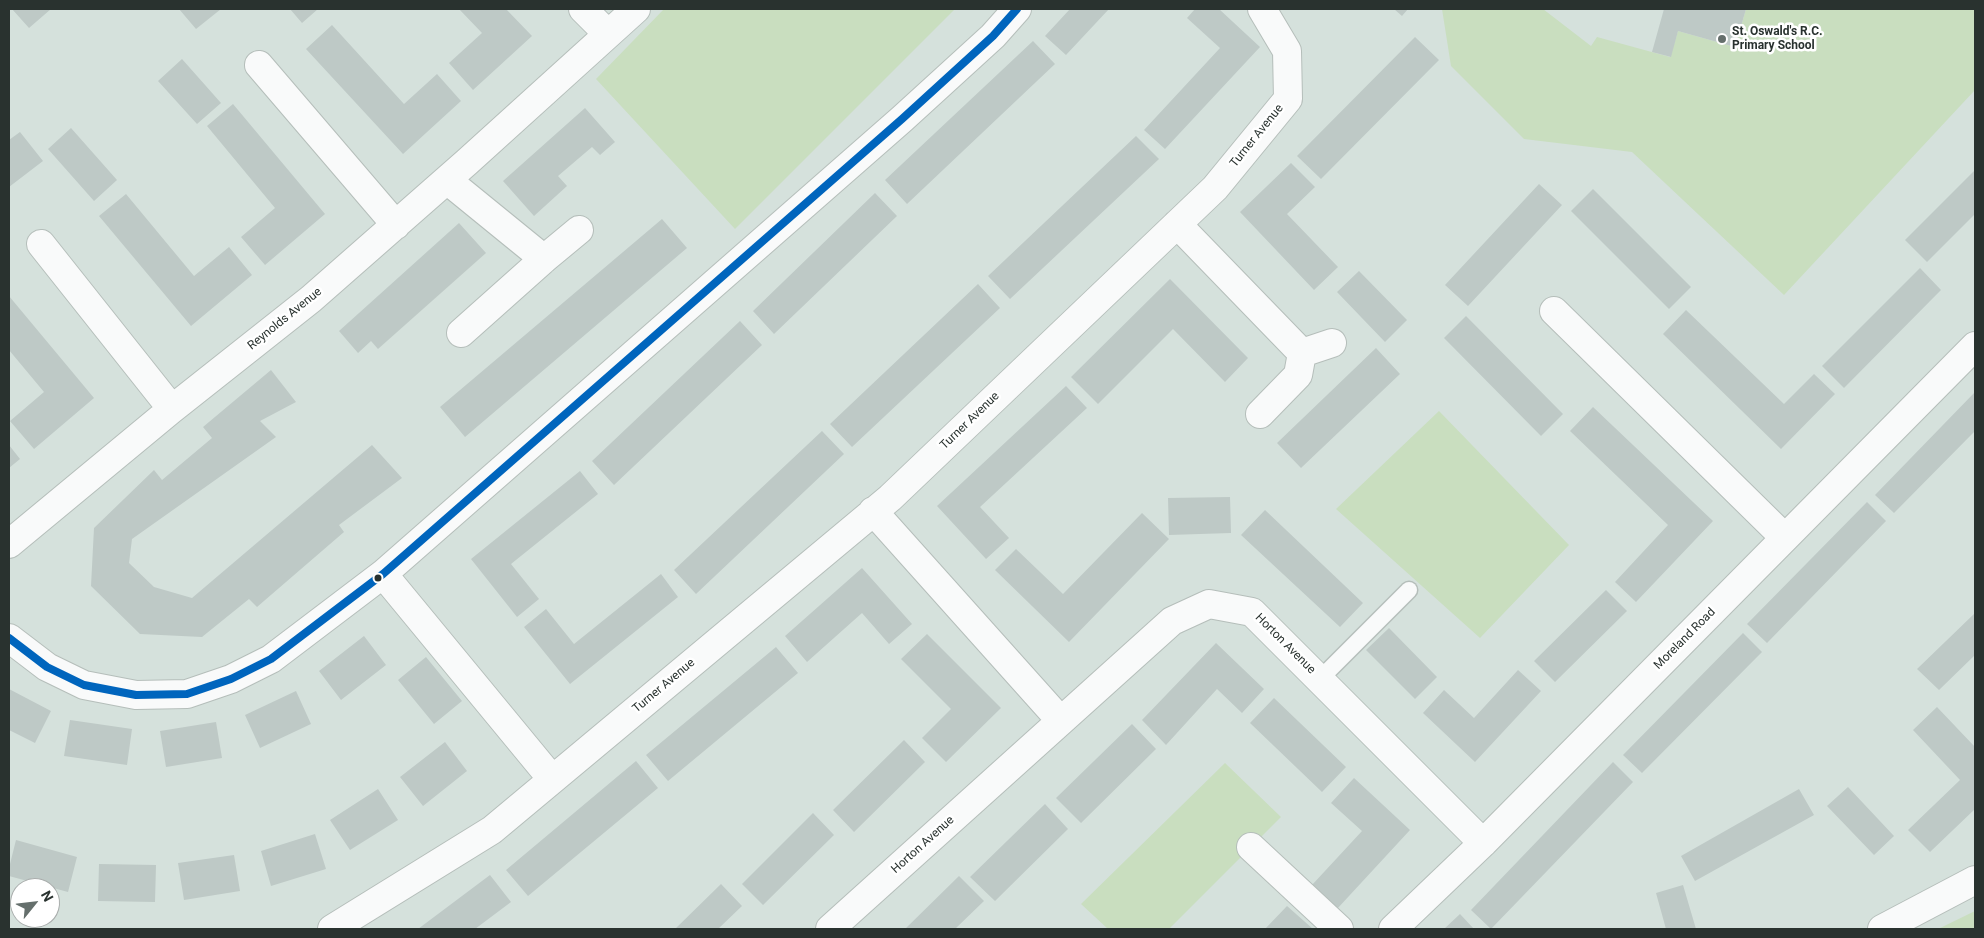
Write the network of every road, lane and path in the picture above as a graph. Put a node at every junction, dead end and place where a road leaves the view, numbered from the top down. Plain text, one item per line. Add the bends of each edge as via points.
1 (583, 9) edge
2 (636, 9) edge
3 (1017, 9) edge
4 (1262, 9) edge
5 (608, 34) junction
6 (259, 65) dead end
7 (447, 180) junction
8 (1177, 224) junction
9 (396, 225) junction
10 (579, 230) dead end
11 (41, 244) dead end
12 (544, 259) junction
13 (1554, 311) dead end
14 (461, 333) dead end
15 (1332, 343) dead end
16 (1975, 346) edge
17 (1302, 353) junction
18 (172, 409) junction
19 (1260, 414) dead end
20 (873, 511) junction
21 (1785, 538) junction
22 (9, 544) edge
23 (383, 574) junction
24 (1409, 590) dead end
25 (9, 638) edge
26 (1320, 679) junction
27 (1061, 721) junction
28 (552, 779) junction
29 (1483, 843) junction
30 (1251, 847) dead end
31 (1975, 880) edge
32 (332, 929) edge
33 (830, 929) edge
34 (1339, 929) edge
35 (1393, 929) edge
36 (1882, 929) edge

1 - 5 street
2 - 5 street, Reynolds Avenue
3 - 23 street via 993,36 902,119
4 - 8 street, Turner Avenue via 1287,51 1288,99 1215,188
5 - 7 street, Reynolds Avenue
6 - 9 street
7 - 9 street, Reynolds Avenue
7 - 12 street
8 - 17 street
8 - 20 street, Turner Avenue
9 - 18 street, Reynolds Avenue via 311,299
10 - 12 street
11 - 18 street
12 - 14 street
13 - 21 street
15 - 17 street
16 - 21 street, Moreland Road
17 - 19 street via 1298,375
18 - 22 street, Reynolds Avenue
20 - 27 street
20 - 28 street, Turner Avenue
21 - 29 street, Moreland Road
23 - 25 street via 271,659 232,680 187,694 136,695 84,685 48,667
23 - 28 street
24 - 26 lane
26 - 27 street, Horton Avenue via 1252,612 1209,604 1172,621
26 - 29 street, Horton Avenue
27 - 33 street, Horton Avenue
28 - 32 street, Turner Avenue via 492,830
29 - 35 street, Moreland Road
30 - 34 street
31 - 36 street

